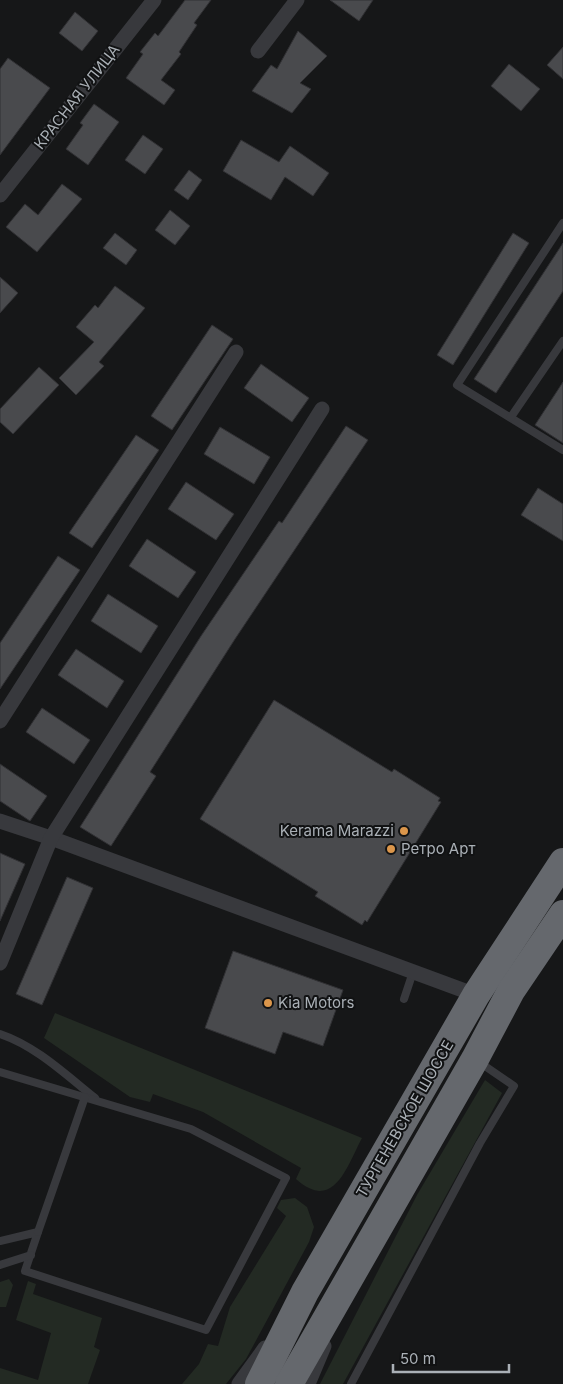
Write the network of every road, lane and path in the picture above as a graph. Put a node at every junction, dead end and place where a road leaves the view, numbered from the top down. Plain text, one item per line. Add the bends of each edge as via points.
1 (154, 0) edge
2 (297, 0) edge
3 (258, 51) dead end
4 (0, 195) edge
5 (563, 223) edge
6 (563, 341) edge
7 (236, 352) dead end
8 (322, 409) dead end
9 (511, 416) junction
10 (563, 450) edge
11 (0, 721) edge
12 (0, 821) edge
13 (51, 838) junction
14 (563, 862) edge
15 (563, 914) edge
16 (0, 963) edge
17 (414, 972) junction
18 (476, 995) junction
19 (404, 1000) dead end
20 (0, 1034) edge
21 (475, 1059) junction
22 (0, 1072) edge
23 (85, 1097) junction
24 (98, 1101) junction
25 (38, 1232) junction
26 (0, 1241) edge
27 (31, 1255) junction
28 (0, 1265) edge
29 (357, 1267) junction
30 (305, 1292) junction
31 (240, 1384) edge
32 (259, 1384) edge
33 (289, 1384) edge
34 (308, 1384) edge
35 (351, 1384) edge

1 - 4 street, КРАСНАЯ УЛИЦА
2 - 3 street
5 - 9 lane via 457,385
6 - 9 lane
7 - 11 street
8 - 13 street
9 - 10 lane
12 - 13 street
13 - 16 street
13 - 17 street
14 - 18 highway, ТУРГЕНЕВСКОЕ ШОССЕ
15 - 21 highway, ТУРГЕНЕВСКОЕ ШОССЕ via 511,992
17 - 18 street
17 - 19 lane
18 - 30 highway, ТУРГЕНЕВСКОЕ ШОССЕ
20 - 24 lane via 44,1057
21 - 29 highway, ТУРГЕНЕВСКОЕ ШОССЕ
21 - 35 lane via 514,1086
22 - 23 lane
23 - 24 lane
23 - 25 lane
24 - 27 lane via 191,1128 286,1178 206,1330 25,1271
25 - 26 lane
25 - 27 lane
27 - 28 lane
29 - 33 highway, ТУРГЕНЕВСКОЕ ШОССЕ
29 - 34 street
30 - 31 street
30 - 32 highway, ТУРГЕНЕВСКОЕ ШОССЕ

